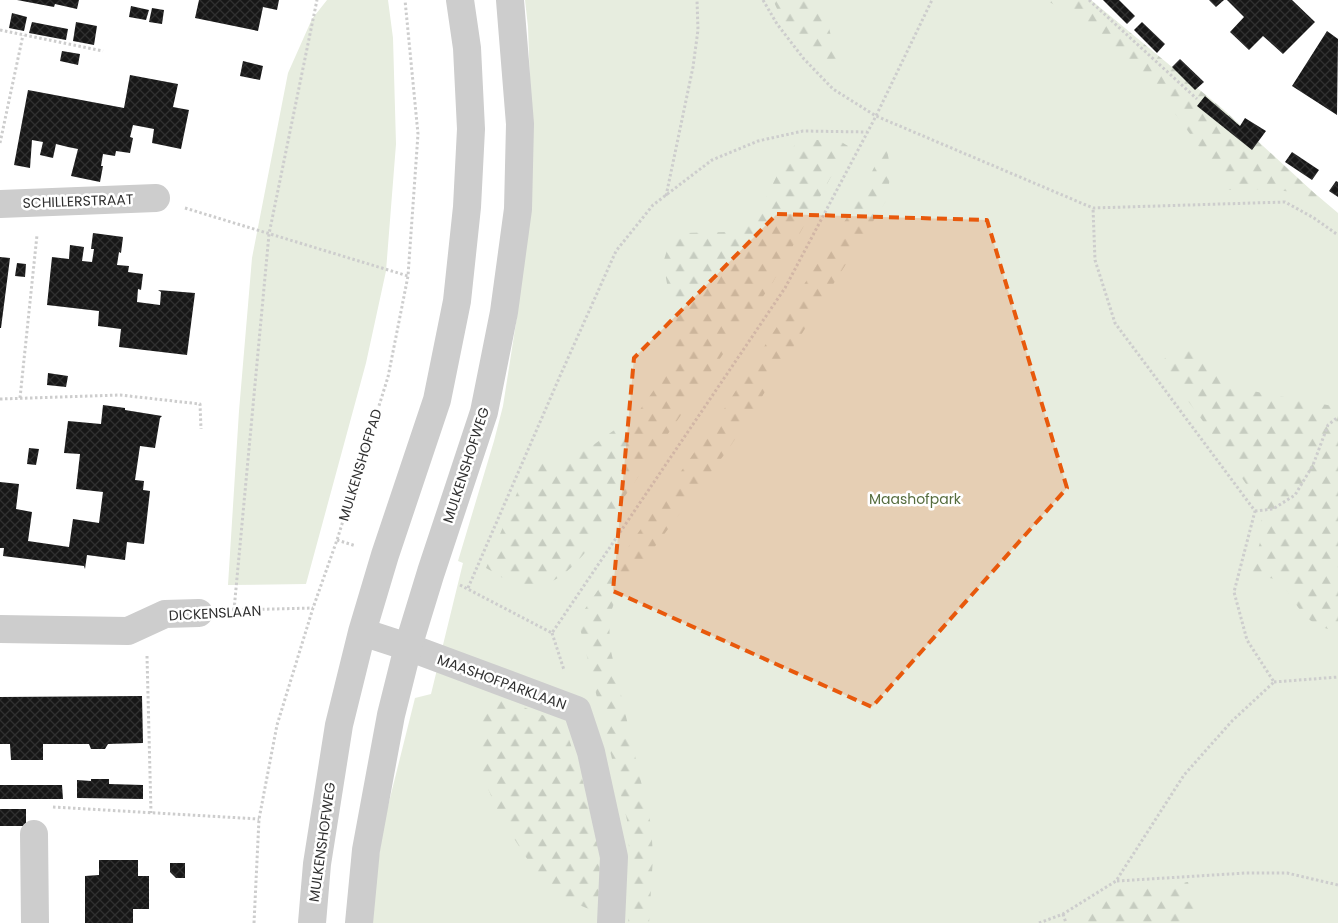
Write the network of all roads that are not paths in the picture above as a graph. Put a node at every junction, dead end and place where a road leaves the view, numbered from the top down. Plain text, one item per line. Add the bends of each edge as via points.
1 (460, 0) edge
2 (510, 0) edge
3 (156, 198) road end
4 (0, 204) edge
5 (200, 613) road end
6 (0, 629) edge
7 (362, 632) junction
8 (408, 647) junction
9 (34, 834) road end
10 (34, 923) edge
11 (312, 923) edge
12 (359, 923) edge
13 (611, 923) edge

1 - 7 street, MULKENSHOFWEG via 467,48 471,129 457,301 437,400
2 - 8 street, MULKENSHOFWEG via 520,124 518,208 504,312 484,412
3 - 4 street, SCHILLERSTRAAT
5 - 6 street, DICKENSLAAN via 165,614 128,631
7 - 8 street, MAASHOFPARKLAAN
7 - 11 street, MULKENSHOFWEG via 339,725
8 - 12 street, MULKENSHOFWEG via 376,793 366,850
8 - 13 street, MAASHOFPARKLAAN via 577,710 592,752 614,857
9 - 10 street

